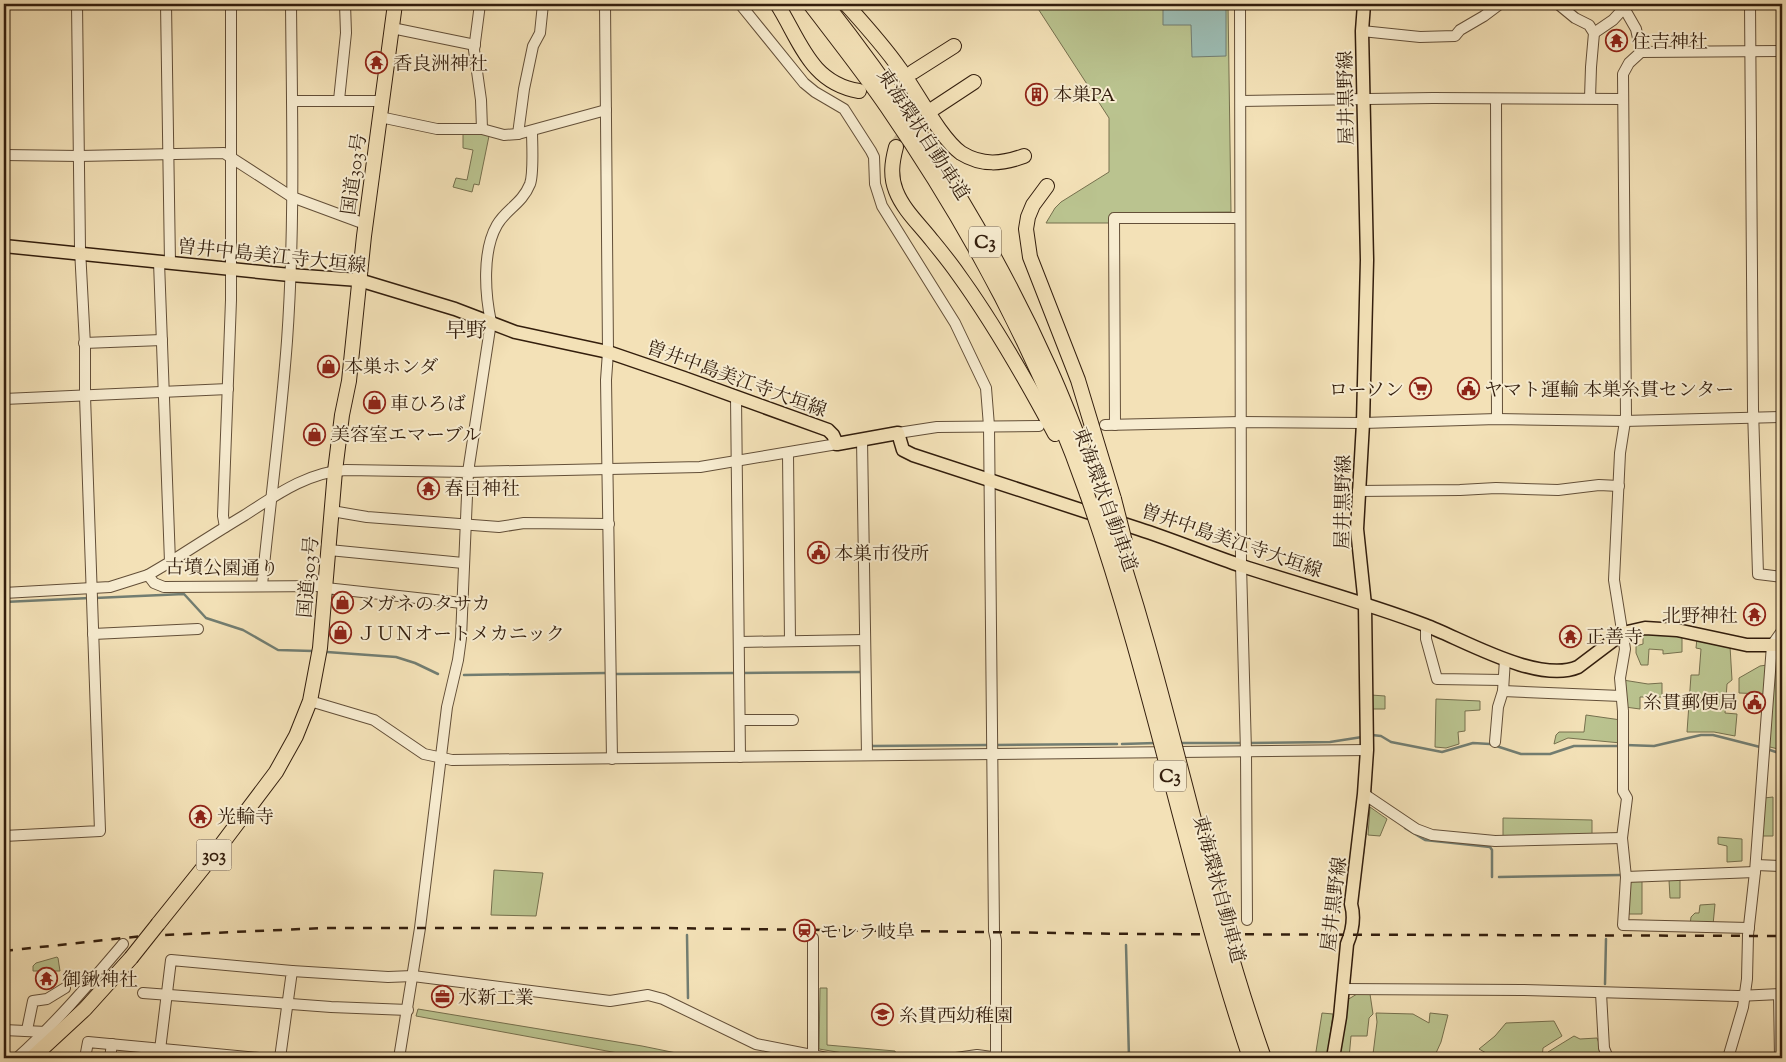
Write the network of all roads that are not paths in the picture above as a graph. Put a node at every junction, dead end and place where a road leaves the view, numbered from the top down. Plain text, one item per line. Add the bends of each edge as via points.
1 (77, 4) edge
2 (166, 4) edge
3 (231, 4) edge
4 (291, 4) edge
5 (345, 4) edge
6 (395, 4) edge
7 (480, 4) edge
8 (543, 4) edge
9 (605, 4) edge
10 (740, 4) edge
11 (777, 4) edge
12 (810, 4) edge
13 (826, 4) edge
14 (846, 4) edge
15 (1240, 4) edge
16 (1364, 4) edge
17 (1500, 4) edge
18 (1558, 4) edge
19 (1750, 4) edge
20 (1627, 6) edge
21 (392, 28) junction
22 (1362, 31) junction
23 (1594, 33) junction
24 (475, 45) junction
25 (954, 46) dead end
26 (1751, 51) junction
27 (1782, 51) edge
28 (1641, 52) junction
29 (913, 72) tunnel mouth
30 (974, 82) dead end
31 (858, 91) dead end
32 (1590, 98) junction
33 (1622, 98) junction
34 (1496, 99) junction
35 (338, 100) junction
36 (1364, 100) junction
37 (382, 101) junction
38 (1240, 101) junction
39 (292, 102) junction
40 (933, 109) tunnel mouth
41 (606, 110) junction
42 (380, 117) junction
43 (482, 129) junction
44 (532, 130) junction
45 (518, 134) junction
46 (896, 147) tunnel mouth
47 (168, 154) junction
48 (4, 155) edge
49 (79, 156) junction
50 (1024, 156) dead end
51 (231, 157) junction
52 (1047, 186) dead end
53 (292, 197) junction
54 (1240, 218) junction
55 (366, 224) junction
56 (4, 246) edge
57 (80, 255) junction
58 (164, 262) junction
59 (231, 269) junction
60 (290, 276) junction
61 (358, 280) junction
62 (491, 322) junction
63 (162, 340) junction
64 (84, 343) junction
65 (608, 352) junction
66 (228, 389) junction
67 (164, 392) junction
68 (85, 396) junction
69 (736, 398) junction
70 (4, 399) edge
71 (1754, 417) junction
72 (1782, 417) edge
73 (1497, 420) junction
74 (1624, 420) junction
75 (1240, 422) junction
76 (1363, 423) junction
77 (989, 426) junction
78 (1038, 426) dead end
79 (898, 433) junction
80 (862, 439) junction
81 (837, 444) junction
82 (788, 454) junction
83 (736, 462) junction
84 (608, 470) junction
85 (335, 471) junction
86 (468, 472) junction
87 (989, 480) junction
88 (1619, 486) junction
89 (1358, 490) junction
90 (1087, 494) junction
91 (270, 499) junction
92 (1108, 501) junction
93 (332, 512) junction
94 (466, 524) junction
95 (609, 524) junction
96 (225, 527) junction
97 (329, 550) junction
98 (170, 562) junction
99 (463, 563) junction
100 (1241, 565) junction
101 (148, 574) junction
102 (1782, 577) edge
103 (262, 585) junction
104 (326, 587) junction
105 (4, 593) edge
106 (93, 594) junction
107 (462, 603) junction
108 (1364, 605) junction
109 (1426, 625) junction
110 (198, 630) dead end
111 (1782, 631) edge
112 (1623, 633) junction
113 (93, 634) junction
114 (865, 640) junction
115 (790, 641) junction
116 (739, 642) junction
117 (1777, 645) edge
118 (1505, 659) junction
119 (1503, 680) junction
120 (1503, 692) junction
121 (1621, 696) junction
122 (310, 701) junction
123 (740, 720) junction
124 (793, 720) dead end
125 (1495, 742) dead end
126 (1367, 750) junction
127 (1246, 752) junction
128 (867, 755) junction
129 (992, 755) junction
130 (440, 758) junction
131 (612, 758) junction
132 (740, 758) junction
133 (1364, 794) junction
134 (4, 836) edge
135 (1622, 838) junction
136 (1782, 866) edge
137 (1755, 868) junction
138 (1626, 877) junction
139 (1247, 920) dead end
140 (1749, 928) junction
141 (812, 938) dead end
142 (122, 944) dead end
143 (292, 971) junction
144 (413, 976) junction
145 (65, 988) dead end
146 (1342, 989) junction
147 (1601, 992) junction
148 (142, 993) dead end
149 (1781, 994) edge
150 (166, 996) junction
151 (1745, 996) junction
152 (288, 1003) junction
153 (408, 1010) junction
154 (4, 1030) edge
155 (27, 1030) junction
156 (46, 1032) junction
157 (112, 1044) junction
158 (159, 1054) edge
159 (813, 1055) junction
160 (17, 1058) edge
161 (32, 1058) edge
162 (85, 1058) edge
163 (110, 1058) edge
164 (260, 1058) edge
165 (280, 1058) edge
166 (399, 1058) edge
167 (827, 1058) edge
168 (956, 1058) edge
169 (998, 1058) edge
170 (1250, 1058) edge
171 (1264, 1058) edge
172 (1333, 1058) edge
173 (1608, 1058) edge
174 (1728, 1058) edge
175 (1780, 1058) edge

1 - 49 street
2 - 47 street
3 - 51 street
4 - 39 street
5 - 35 street via 346,34
6 - 21 highway, 国道303号 / 303
7 - 24 street
8 - 45 street via 540,33 533,46 524,89
9 - 41 street
10 - 77 street via 804,83 844,109 872,151 882,206 955,323 986,388
11 - 31 highway via 826,79
12 - 90 highway, 東海環状自動車道 / C3 via 887,107 969,238 1021,337
13 - 92 highway, 東海環状自動車道 / C3 via 904,111 980,233 1050,368
14 - 50 highway via 878,40 941,131 960,152 992,163
15 - 38 street
16 - 22 main road, 屋井黒野線
17 - 22 street via 1455,36
18 - 23 street via 1589,25
19 - 26 street
20 - 23 street via 1614,20
20 - 28 street
21 - 24 street
21 - 37 highway, 国道303号 / 303
22 - 36 main road, 屋井黒野線
23 - 32 street
24 - 43 street
25 - 29 highway
26 - 27 street
26 - 28 street
26 - 71 street
28 - 33 street via 1623,74
30 - 40 highway
32 - 33 street
32 - 34 street
33 - 74 street
34 - 36 street
34 - 73 street
35 - 37 street
35 - 39 street
36 - 38 street
36 - 76 main road, 屋井黒野線 via 1367,260
37 - 42 highway, 国道303号 / 303
38 - 54 street
39 - 53 street
41 - 44 street
41 - 65 street
42 - 43 street via 437,129
42 - 55 highway, 国道303号 / 303
43 - 45 street via 504,135
44 - 45 street
44 - 62 street via 531,181 523,198 497,224 489,244 486,300
46 - 90 highway via 892,175 902,202 958,274 1005,344
47 - 49 street
47 - 51 street via 224,152
47 - 58 street
48 - 49 street
49 - 57 street
51 - 53 street
51 - 59 street
52 - 92 highway via 1028,217 1026,229 1030,257 1078,380
53 - 55 street
53 - 60 street
54 - 75 street
54 - 75 street via 1114,218 1110,425
55 - 61 highway, 国道303号 / 303
56 - 57 main road, 曽井中島美江寺大垣線
57 - 58 main road, 曽井中島美江寺大垣線
57 - 64 street
58 - 59 main road, 曽井中島美江寺大垣線
58 - 63 street
59 - 60 main road, 曽井中島美江寺大垣線
59 - 66 street
60 - 61 main road, 曽井中島美江寺大垣線
60 - 91 street via 287,341
61 - 62 main road, 曽井中島美江寺大垣線
61 - 85 highway, 国道303号 / 303
62 - 65 main road, 曽井中島美江寺大垣線 via 534,338
62 - 86 street
63 - 64 street
63 - 67 street
64 - 68 street
65 - 69 main road, 曽井中島美江寺大垣線
65 - 84 street
66 - 67 street
66 - 96 street
67 - 68 street
67 - 98 street
68 - 70 street
68 - 106 street
69 - 81 main road, 曽井中島美江寺大垣線 via 828,430
69 - 83 street
71 - 72 street
71 - 74 street
71 - 102 street via 1758,574
73 - 74 street
73 - 76 street
74 - 88 street
75 - 76 street
75 - 100 street
76 - 89 main road, 屋井黒野線
77 - 78 street
77 - 79 street via 937,427
77 - 87 street
79 - 80 main road, 曽井中島美江寺大垣線
79 - 87 main road, 曽井中島美江寺大垣線 via 903,450
80 - 81 main road, 曽井中島美江寺大垣線
80 - 114 street
81 - 82 street
82 - 83 street
82 - 115 street
83 - 84 street via 687,468
83 - 116 street
84 - 86 street
84 - 95 street
85 - 86 street
85 - 91 street via 313,477
85 - 93 highway, 国道303号 / 303
86 - 94 street
87 - 100 main road, 曽井中島美江寺大垣線
87 - 129 street
88 - 89 street via 1558,490
88 - 112 street via 1614,580
89 - 108 main road, 屋井黒野線 via 1357,540
90 - 170 highway, 東海環状自動車道 / C3, bridge via 1122,600 1210,926
91 - 96 street
91 - 103 street
92 - 171 highway, 東海環状自動車道 / C3, bridge via 1205,862
93 - 94 street
93 - 97 highway, 国道303号 / 303
94 - 95 street via 500,527 524,523
94 - 99 street
95 - 131 street
96 - 98 street
97 - 99 street
97 - 104 highway, 国道303号 / 303
98 - 101 street
99 - 107 street
100 - 108 main road, 曽井中島美江寺大垣線
100 - 127 street
101 - 103 street, 古墳公園通り via 154,583 164,587
101 - 106 street, 古墳公園通り
103 - 104 street, 古墳公園通り
104 - 107 street, 古墳公園通り
104 - 122 highway, 国道303号 / 303
105 - 106 street, 古墳公園通り
106 - 113 street
107 - 130 street via 458,660
108 - 109 main road, 曽井中島美江寺大垣線
108 - 126 main road, 屋井黒野線
109 - 118 main road, 曽井中島美江寺大垣線
109 - 119 street via 1426,639 1438,679
110 - 113 street
111 - 117 street
112 - 117 main road via 1656,628 1747,645
112 - 118 main road, 曽井中島美江寺大垣線 via 1571,670 1544,670
112 - 121 street via 1625,649 1620,678
113 - 134 street via 100,831
114 - 115 street
114 - 128 street
115 - 116 street
116 - 123 street
117 - 137 street
118 - 119 street
119 - 120 street
120 - 121 street
120 - 125 street via 1498,707
121 - 135 street via 1624,711 1623,791 1627,798
122 - 130 street via 374,720 418,751
122 - 161 highway, 国道303号 / 303, bridge via 276,772 216,853 131,958 85,1009
123 - 124 street
123 - 132 street
126 - 127 street
126 - 133 main road, 屋井黒野線
127 - 129 street
127 - 139 street
128 - 129 street
128 - 132 street
129 - 169 street
130 - 131 street
130 - 144 street
131 - 132 street
133 - 135 street via 1416,829 1432,835 1495,841
133 - 146 main road, 屋井黒野線 via 1351,904 1354,913
135 - 138 street
136 - 137 street
137 - 138 street via 1744,874
137 - 140 street
138 - 140 street via 1623,925
140 - 151 street
141 - 159 street
142 - 156 street
143 - 144 street
143 - 150 street via 171,960
143 - 152 street
144 - 153 street
144 - 159 street via 610,1001 648,995 663,999 756,1044
145 - 155 street via 47,999 32,1001
146 - 147 street
146 - 172 main road, 屋井黒野線
147 - 151 street
147 - 173 street via 1604,1048
148 - 150 street
149 - 151 street
149 - 175 street
150 - 152 street
150 - 158 street
151 - 174 street
152 - 153 street
152 - 165 street
153 - 166 street
154 - 155 street
155 - 156 street
156 - 160 street
157 - 158 street
157 - 162 street via 88,1042
157 - 163 street
158 - 164 street
159 - 167 street
168 - 169 street via 978,1055

